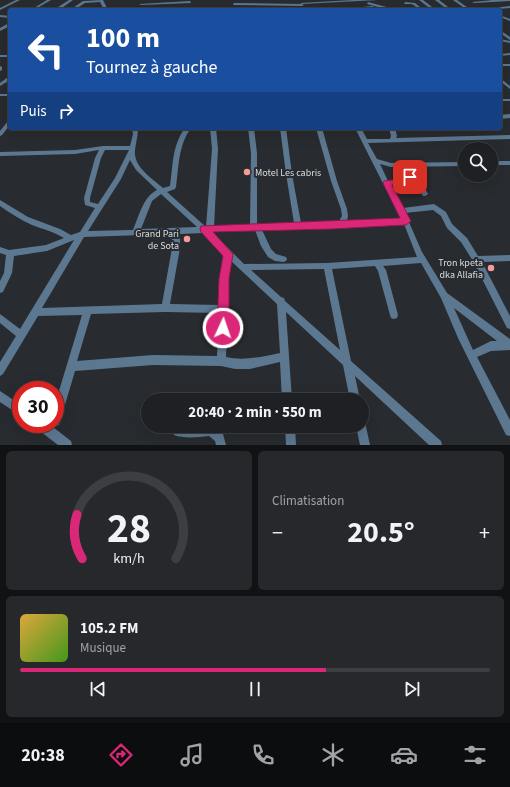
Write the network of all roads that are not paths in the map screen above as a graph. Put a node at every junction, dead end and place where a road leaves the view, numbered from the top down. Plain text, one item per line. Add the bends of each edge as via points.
1 (18, 0) edge
2 (49, 0) edge
3 (70, 0) edge
4 (231, 0) edge
5 (347, 0) edge
6 (376, 0) edge
7 (421, 0) edge
8 (437, 0) edge
9 (455, 0) edge
10 (510, 0) edge
11 (101, 1) edge
12 (354, 1) edge
13 (472, 1) edge
14 (141, 2) edge
15 (171, 3) junction
16 (190, 3) edge
17 (302, 3) edge
18 (405, 3) dead end
19 (234, 4) junction
20 (261, 4) junction
21 (384, 7) junction
22 (510, 7) edge
23 (36, 8) edge
24 (59, 8) edge
25 (75, 8) edge
26 (170, 8) dead end
27 (237, 8) edge
28 (262, 8) edge
29 (370, 8) edge
30 (387, 8) edge
31 (417, 8) edge
32 (431, 8) edge
33 (447, 8) edge
34 (467, 8) edge
35 (486, 8) edge
36 (499, 8) edge
37 (0, 9) edge
38 (502, 33) edge
39 (510, 39) edge
40 (508, 54) edge
41 (510, 58) edge
42 (502, 83) edge
43 (510, 88) edge
44 (8, 124) edge
45 (136, 130) edge
46 (186, 130) edge
47 (213, 130) edge
48 (251, 130) edge
49 (283, 130) edge
50 (320, 130) edge
51 (359, 130) edge
52 (392, 130) edge
53 (0, 134) edge
54 (510, 137) edge
55 (392, 140) junction
56 (365, 141) junction
57 (103, 148) junction
58 (131, 150) junction
59 (0, 154) edge
60 (376, 162) junction
61 (498, 163) edge
62 (510, 163) edge
63 (458, 164) edge
64 (391, 165) junction
65 (381, 171) junction
66 (387, 183) junction
67 (161, 190) junction
68 (425, 194) dead end
69 (0, 202) edge
70 (100, 207) junction
71 (400, 211) junction
72 (91, 220) junction
73 (406, 221) junction
74 (342, 224) junction
75 (298, 226) junction
76 (255, 227) junction
77 (207, 229) junction
78 (176, 231) junction
79 (136, 232) junction
80 (96, 233) junction
81 (82, 234) junction
82 (70, 238) junction
83 (0, 250) edge
84 (10, 253) junction
85 (228, 254) junction
86 (510, 258) edge
87 (284, 259) dead end
88 (476, 259) junction
89 (423, 260) junction
90 (377, 263) junction
91 (327, 266) junction
92 (243, 267) junction
93 (0, 289) edge
94 (444, 296) junction
95 (281, 301) junction
96 (165, 308) junction
97 (224, 309) junction
98 (36, 312) junction
99 (87, 312) junction
100 (394, 315) dead end
101 (0, 318) edge
102 (510, 325) edge
103 (21, 335) junction
104 (510, 345) edge
105 (472, 355) junction
106 (284, 357) junction
107 (221, 361) junction
108 (346, 361) junction
109 (72, 366) junction
110 (0, 372) edge
111 (64, 392) edge
112 (287, 393) edge
113 (353, 393) edge
114 (0, 396) edge
115 (12, 405) edge
116 (510, 431) edge
117 (57, 433) edge
118 (213, 433) edge
119 (290, 433) edge
120 (363, 433) edge
121 (67, 445) edge
122 (221, 445) edge
123 (291, 445) edge
124 (366, 445) edge
125 (437, 445) edge

1 - 37 street
2 - 23 street
3 - 24 street
4 - 19 street
5 - 12 street
6 - 12 street
7 - 32 street
8 - 33 street
9 - 34 street
10 - 13 street
11 - 25 street via 84,2
12 - 17 street
12 - 21 street
13 - 35 street
14 - 15 street
15 - 16 street
15 - 26 street
17 - 20 street
18 - 31 street via 417,5
19 - 20 street
19 - 27 street
20 - 28 street
21 - 29 street
21 - 30 street
22 - 36 street
38 - 39 street
40 - 41 street
42 - 43 street
44 - 53 street
45 - 58 street
46 - 67 street via 179,142 173,187
47 - 77 street via 215,150
48 - 76 street
49 - 75 street
50 - 74 street via 344,209
51 - 56 street
52 - 55 street
54 - 55 street
55 - 56 street
56 - 60 street
57 - 58 street
57 - 59 street via 75,152
57 - 70 street via 87,198 87,203
58 - 67 street via 132,159 138,169
58 - 70 street via 118,179
60 - 64 street
60 - 65 street
61 - 62 street
63 - 64 street
64 - 65 street
65 - 66 street
66 - 68 street via 401,182 404,178 410,177 420,185
66 - 71 street
67 - 77 street
67 - 79 street via 149,200
69 - 82 street via 11,211 58,230
70 - 72 street
71 - 73 street
71 - 88 street via 436,208 444,214 452,230 464,240
72 - 80 street
72 - 81 street
73 - 74 street
73 - 89 street
74 - 75 street
75 - 76 street
76 - 77 street
76 - 87 street via 270,253 274,257
77 - 78 street
77 - 85 street
78 - 79 street
78 - 96 street via 176,248
79 - 80 street
80 - 81 street
81 - 82 street
81 - 98 street
82 - 84 street via 47,248
83 - 84 street
84 - 93 street via 8,273
85 - 92 street
85 - 97 street via 224,279
86 - 88 street
88 - 102 street
89 - 90 street
89 - 94 street
90 - 91 street
90 - 100 street via 382,270
91 - 92 street
91 - 108 street
92 - 95 street
94 - 104 street
94 - 105 street
95 - 106 street
95 - 108 street
96 - 97 street
96 - 99 street
97 - 107 street
98 - 99 street
98 - 103 street
99 - 109 street
101 - 103 street
103 - 110 street
104 - 105 street via 491,346
105 - 116 street
106 - 107 street via 250,364
106 - 112 street
107 - 109 street via 153,360
108 - 113 street
108 - 125 street
109 - 111 street
114 - 115 street
117 - 121 street
118 - 122 street via 219,438
119 - 123 street
120 - 124 street

